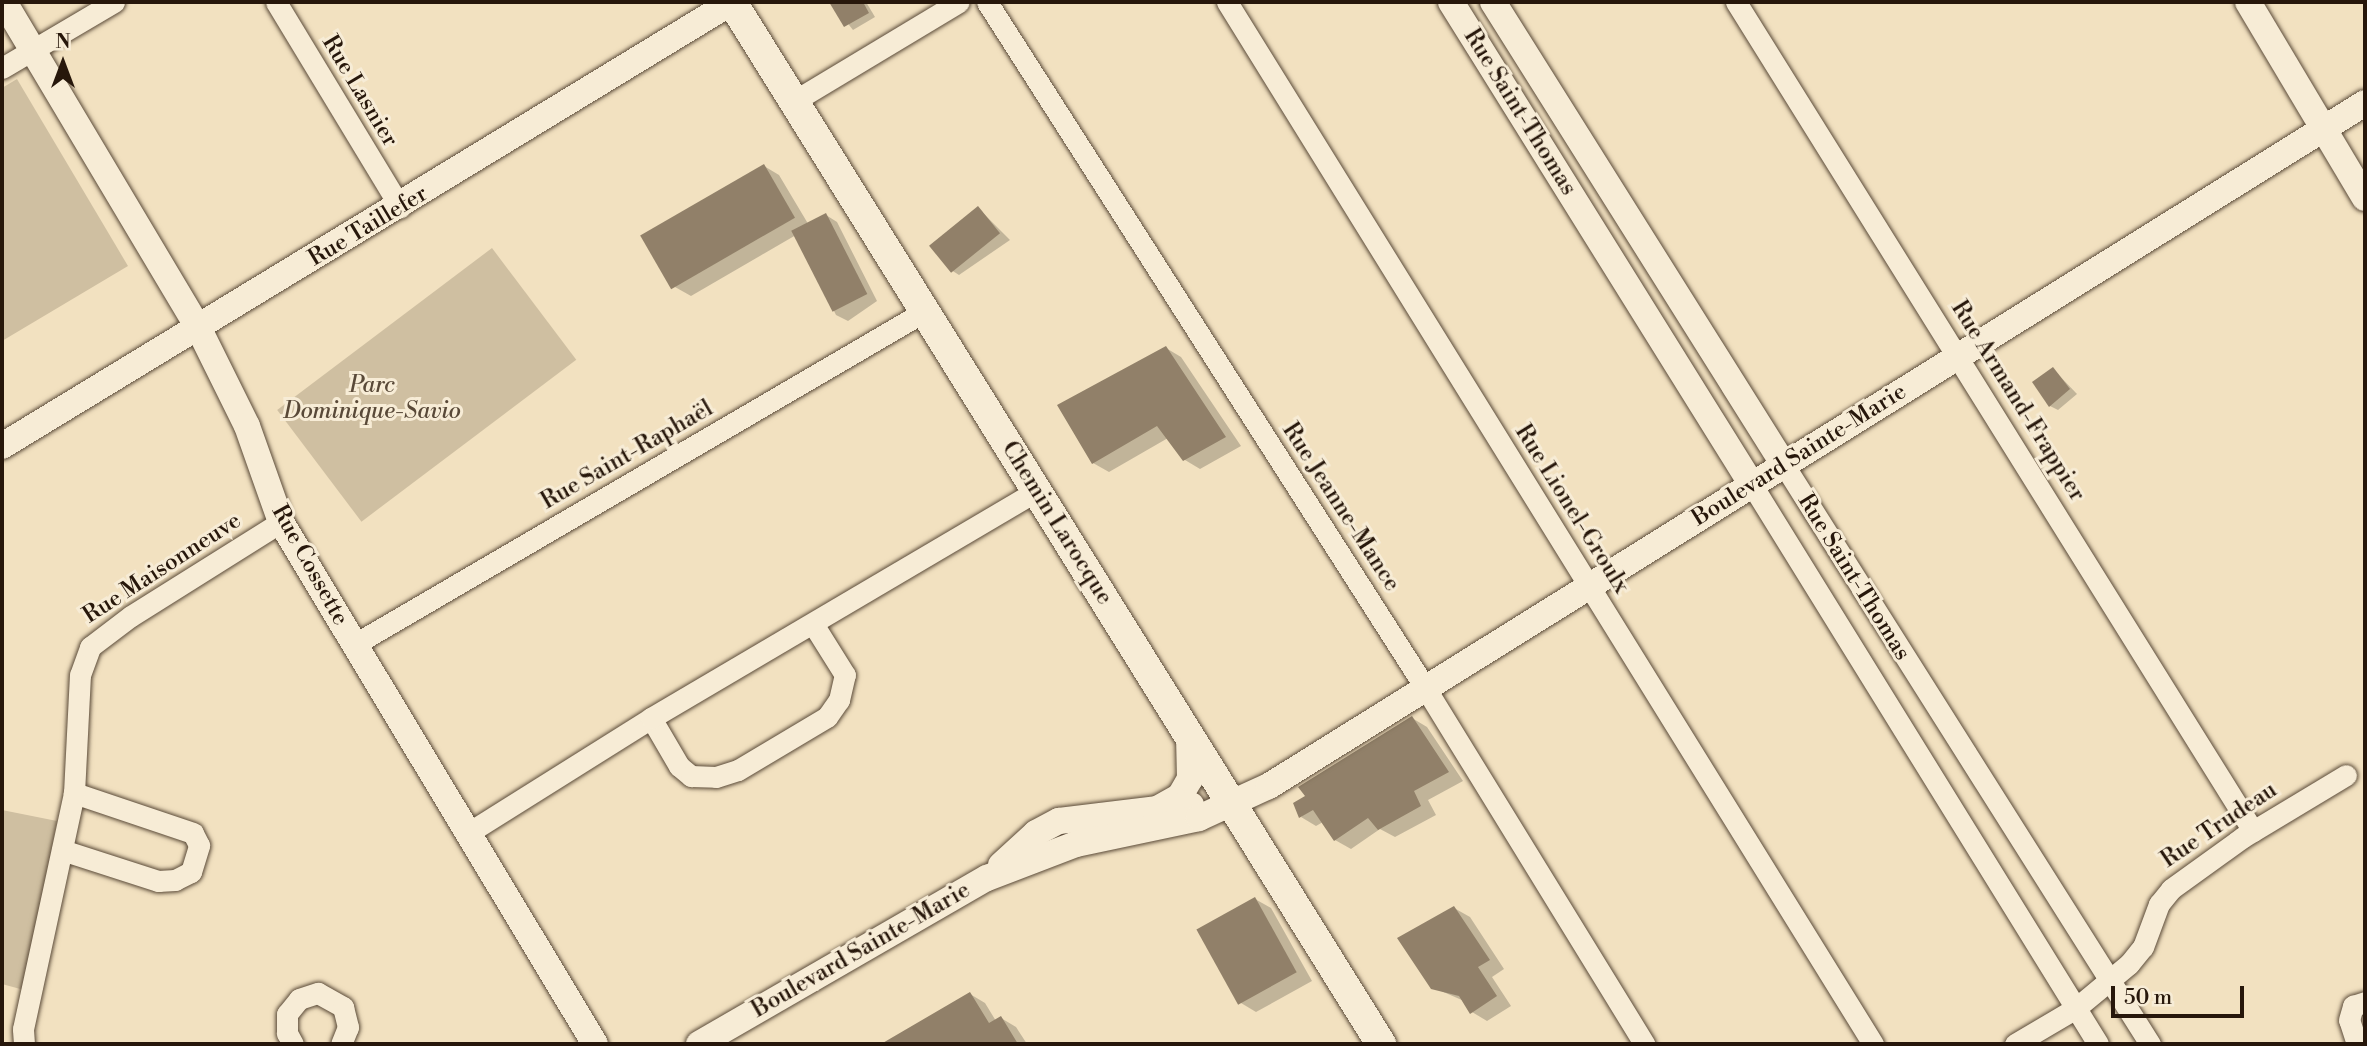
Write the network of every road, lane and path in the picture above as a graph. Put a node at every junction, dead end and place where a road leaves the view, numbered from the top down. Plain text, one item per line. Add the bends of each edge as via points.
1 (5, 2) edge
2 (114, 2) edge
3 (276, 2) edge
4 (732, 2) edge
5 (959, 2) edge
6 (987, 2) edge
7 (1227, 2) edge
8 (1451, 2) edge
9 (1493, 2) edge
10 (1736, 2) edge
11 (2248, 2) edge
12 (33, 50) junction
13 (2, 68) edge
14 (794, 100) junction
15 (2365, 103) edge
16 (2324, 128) junction
17 (2365, 198) edge
18 (400, 207) junction
19 (925, 311) junction
20 (198, 327) junction
21 (1959, 356) junction
22 (2, 446) edge
23 (1784, 465) junction
24 (1752, 485) junction
25 (1037, 491) junction
26 (281, 522) junction
27 (1589, 587) junction
28 (813, 624) junction
29 (355, 644) junction
30 (1426, 689) junction
31 (651, 719) junction
32 (1189, 736) junction
33 (2346, 775) dead end
34 (74, 793) junction
35 (1232, 804) junction
36 (1157, 809) junction
37 (2253, 831) junction
38 (468, 833) junction
39 (62, 850) junction
40 (987, 878) junction
41 (2110, 979) junction
42 (2365, 1002) edge
43 (2076, 1008) junction
44 (24, 1044) edge
45 (290, 1044) edge
46 (341, 1044) edge
47 (594, 1044) edge
48 (699, 1044) edge
49 (1381, 1044) edge
50 (1644, 1044) edge
51 (1873, 1044) edge
52 (2015, 1044) edge
53 (2098, 1044) edge
54 (2150, 1044) edge
55 (2357, 1044) edge

1 - 12 street, Rue Cossette
2 - 12 street
3 - 18 street, Rue Lasnier
4 - 14 main road, Chemin Larocque
4 - 18 street, Rue Taillefer
5 - 14 street
6 - 30 street, Rue Jeanne-Mance
7 - 27 street, Rue Lionel-Groulx
8 - 24 street, Rue Saint-Thomas
9 - 23 street, Rue Saint-Thomas
10 - 21 street, Rue Armand-Frappier
11 - 16 street
12 - 13 street
12 - 20 street, Rue Cossette
14 - 19 main road, Chemin Larocque
15 - 16 street, Boulevard Sainte-Marie
16 - 17 street
16 - 21 street, Boulevard Sainte-Marie
18 - 20 street, Rue Taillefer
19 - 25 main road, Chemin Larocque
19 - 29 street, Rue Saint-Raphaël
20 - 22 street, Rue Taillefer
20 - 26 street, Rue Cossette via 247,426
21 - 23 street, Boulevard Sainte-Marie
21 - 37 street, Rue Armand-Frappier
23 - 24 street, Boulevard Sainte-Marie
23 - 41 street, Rue Saint-Thomas
24 - 27 street, Boulevard Sainte-Marie
24 - 43 street, Rue Saint-Thomas
25 - 28 street
25 - 32 main road, Chemin Larocque
26 - 29 street, Rue Cossette
26 - 34 street, Rue Maisonneuve via 90,647 80,675
27 - 30 street, Boulevard Sainte-Marie
27 - 51 street, Rue Lionel-Groulx
28 - 31 street
28 - 31 street via 845,675 839,699 827,717 738,770 716,777 691,776 679,766
29 - 38 street, Rue Cossette
30 - 35 street, Boulevard Sainte-Marie
30 - 50 street, Rue Jeanne-Mance
31 - 38 street
32 - 35 main road, Chemin Larocque
32 - 36 street via 1190,779 1180,796
33 - 37 street, Rue Trudeau
34 - 39 street, Rue Maisonneuve
34 - 39 street via 193,833 199,845 191,872 175,880 158,881
35 - 36 street, Boulevard Sainte-Marie
35 - 40 street, Boulevard Sainte-Marie via 1199,818 1067,847
35 - 49 main road, Chemin Larocque
36 - 40 street, Boulevard Sainte-Marie via 1059,821 1036,833
37 - 41 street, Rue Trudeau via 2171,889 2159,904 2143,947
38 - 47 street, Rue Cossette
39 - 44 street, Rue Maisonneuve via 23,1029
40 - 48 street, Boulevard Sainte-Marie
41 - 43 street, Rue Trudeau
41 - 54 street, Rue Saint-Thomas
42 - 55 street via 2353,1006 2349,1020
43 - 52 street, Rue Trudeau
43 - 53 street, Rue Saint-Thomas
45 - 46 street via 287,1014 299,999 318,993 343,1007 348,1027

